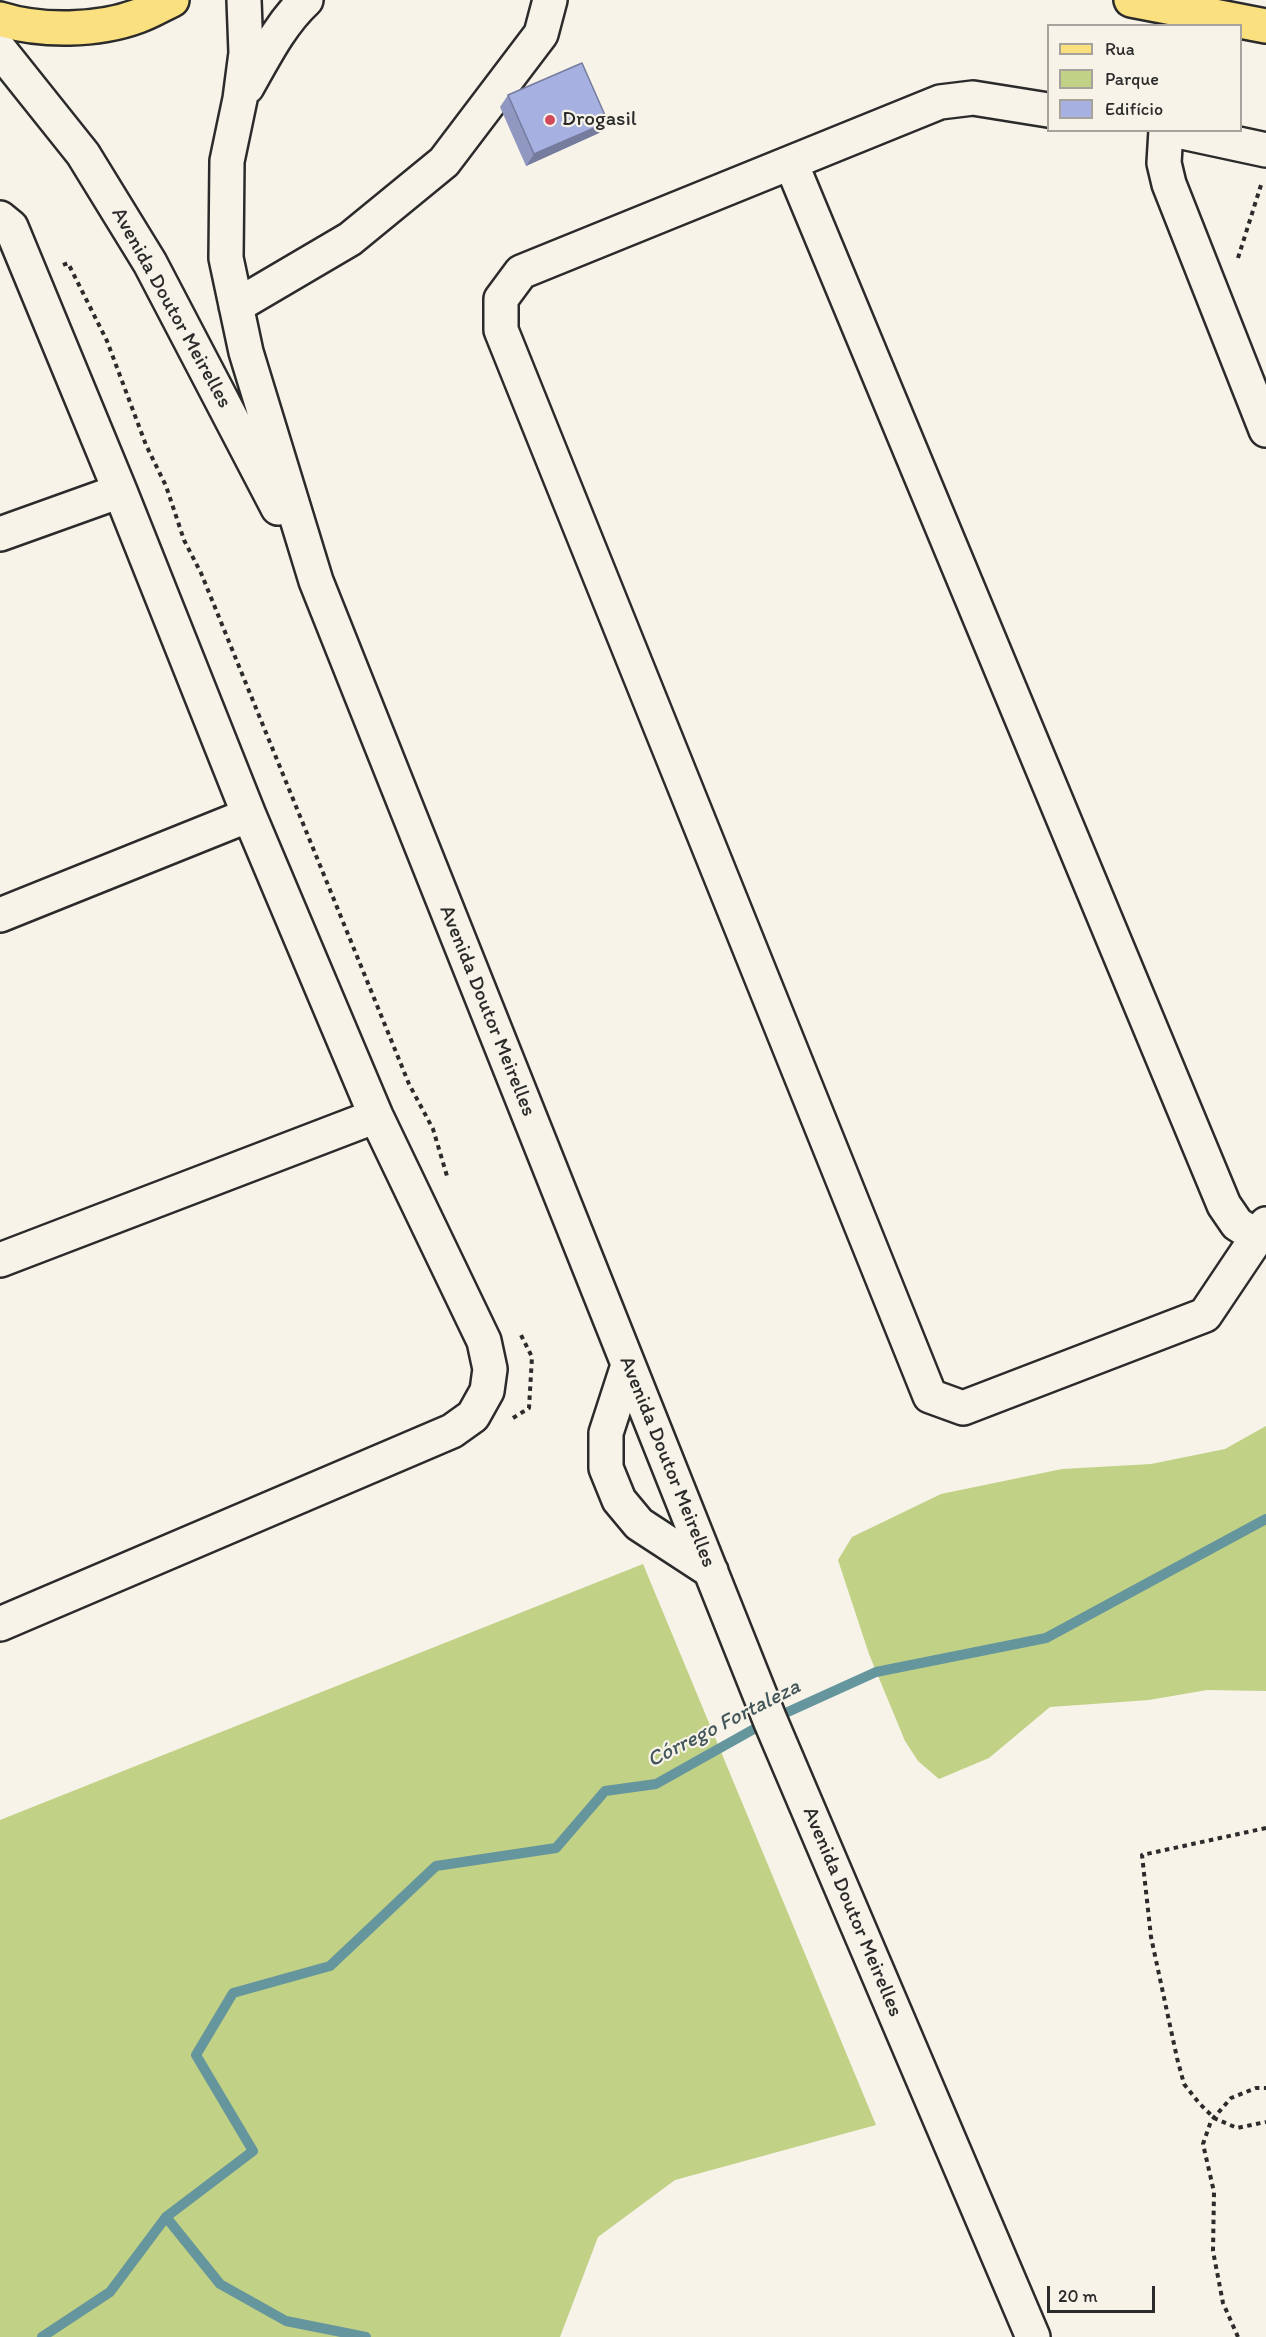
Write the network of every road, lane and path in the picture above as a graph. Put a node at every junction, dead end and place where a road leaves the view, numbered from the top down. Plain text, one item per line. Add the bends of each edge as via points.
1 (172, 0) edge
2 (244, 0) edge
3 (306, 0) edge
4 (550, 0) edge
5 (1131, 0) edge
6 (0, 20) edge
7 (1266, 26) edge
8 (0, 50) edge
9 (240, 99) junction
10 (1047, 110) edge
11 (1166, 132) edge
12 (1179, 132) edge
13 (1265, 162) edge
14 (791, 163) junction
15 (0, 218) edge
16 (1236, 266) dead end
17 (33, 278) junction
18 (236, 306) junction
19 (1266, 430) edge
20 (120, 490) junction
21 (0, 534) edge
22 (316, 581) junction
23 (249, 815) junction
24 (0, 915) edge
25 (376, 1116) junction
26 (447, 1179) dead end
27 (1261, 1230) edge
28 (0, 1260) edge
29 (517, 1326) dead end
30 (628, 1365) junction
31 (479, 1407) junction
32 (711, 1571) junction
33 (0, 1624) edge
34 (1266, 1828) edge
35 (1266, 2088) edge
36 (1214, 2118) junction
37 (1266, 2122) edge
38 (1033, 2337) edge
39 (1238, 2337) edge

1 - 6 main road via 138,17 80,28 21,26
2 - 9 street, Avenida Doutor Meirelles via 246,53
3 - 9 street, Avenida Doutor Meirelles via 267,50
4 - 18 street via 541,33 444,162 350,238
5 - 7 main road
8 - 22 street, Avenida Doutor Meirelles via 83,154 150,263
9 - 18 street, Avenida Doutor Meirelles via 227,161 226,258
10 - 14 street via 974,98 940,102
11 - 19 street via 1164,163 1169,184
12 - 13 street
13 - 16 path
14 - 27 street via 1224,1205 1237,1224
14 - 27 street via 521,272 501,298 501,330 930,1396 963,1408 1205,1316
15 - 17 street via 11,226
17 - 20 street
17 - 26 path via 68,263 107,341 184,540 201,573 410,1084 433,1129
18 - 22 street, Avenida Doutor Meirelles via 246,352
20 - 21 street
20 - 23 street
22 - 30 street, Avenida Doutor Meirelles
23 - 24 street
23 - 25 street
25 - 28 street
25 - 31 street via 484,1341 490,1369 487,1391
29 - 31 path via 532,1357 529,1408 512,1419
30 - 32 street, Avenida Doutor Meirelles
30 - 32 street via 606,1433 606,1468 619,1500 639,1524
31 - 33 street via 474,1416 452,1431
32 - 38 street, Avenida Doutor Meirelles via 770,1720
34 - 36 path via 1142,1855 1151,1937 1184,2084
35 - 36 path via 1231,2098
36 - 37 path via 1237,2128
36 - 39 path via 1203,2144 1214,2192 1213,2251 1223,2303

